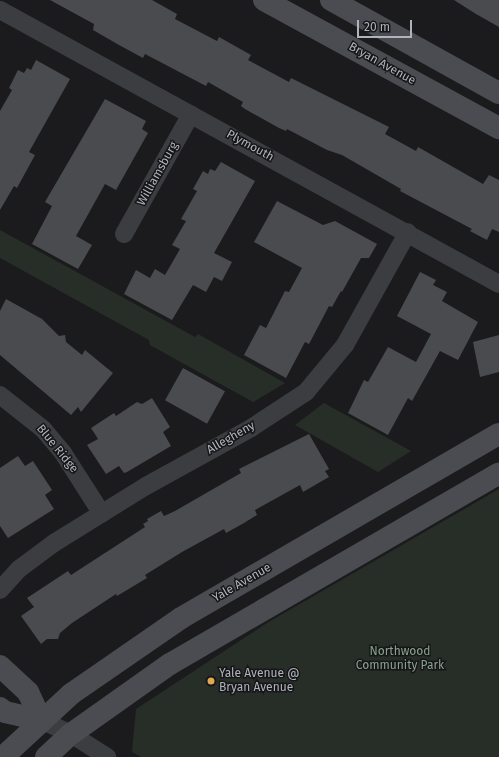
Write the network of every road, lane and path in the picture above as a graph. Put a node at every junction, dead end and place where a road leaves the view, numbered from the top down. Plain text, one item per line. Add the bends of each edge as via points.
1 (264, 0) edge
2 (331, 0) edge
3 (2, 16) edge
4 (499, 93) edge
5 (191, 114) junction
6 (499, 128) edge
7 (408, 232) junction
8 (124, 234) dead end
9 (499, 284) edge
10 (0, 395) edge
11 (499, 434) edge
12 (499, 473) edge
13 (102, 514) junction
14 (0, 590) edge
15 (0, 666) edge
16 (0, 708) edge
17 (41, 720) junction
18 (71, 734) junction
19 (3, 757) edge
20 (46, 757) edge
21 (107, 757) edge

1 - 6 main road, Bryan Avenue
2 - 4 main road
3 - 5 street, Plymouth
5 - 7 street, Plymouth
5 - 8 street, Williamsburg
7 - 9 street, Plymouth
7 - 13 street, Allegheny via 345,345 306,392 251,428
10 - 13 street, Blue Ridge via 44,429 63,452
11 - 17 main road, Yale Avenue via 181,618 97,675
12 - 18 main road via 170,664
13 - 14 street, Allegheny via 25,565
15 - 17 main road via 28,692
16 - 17 main road via 5,712
17 - 18 street
17 - 19 main road, Yale Avenue
18 - 20 main road
18 - 21 street

